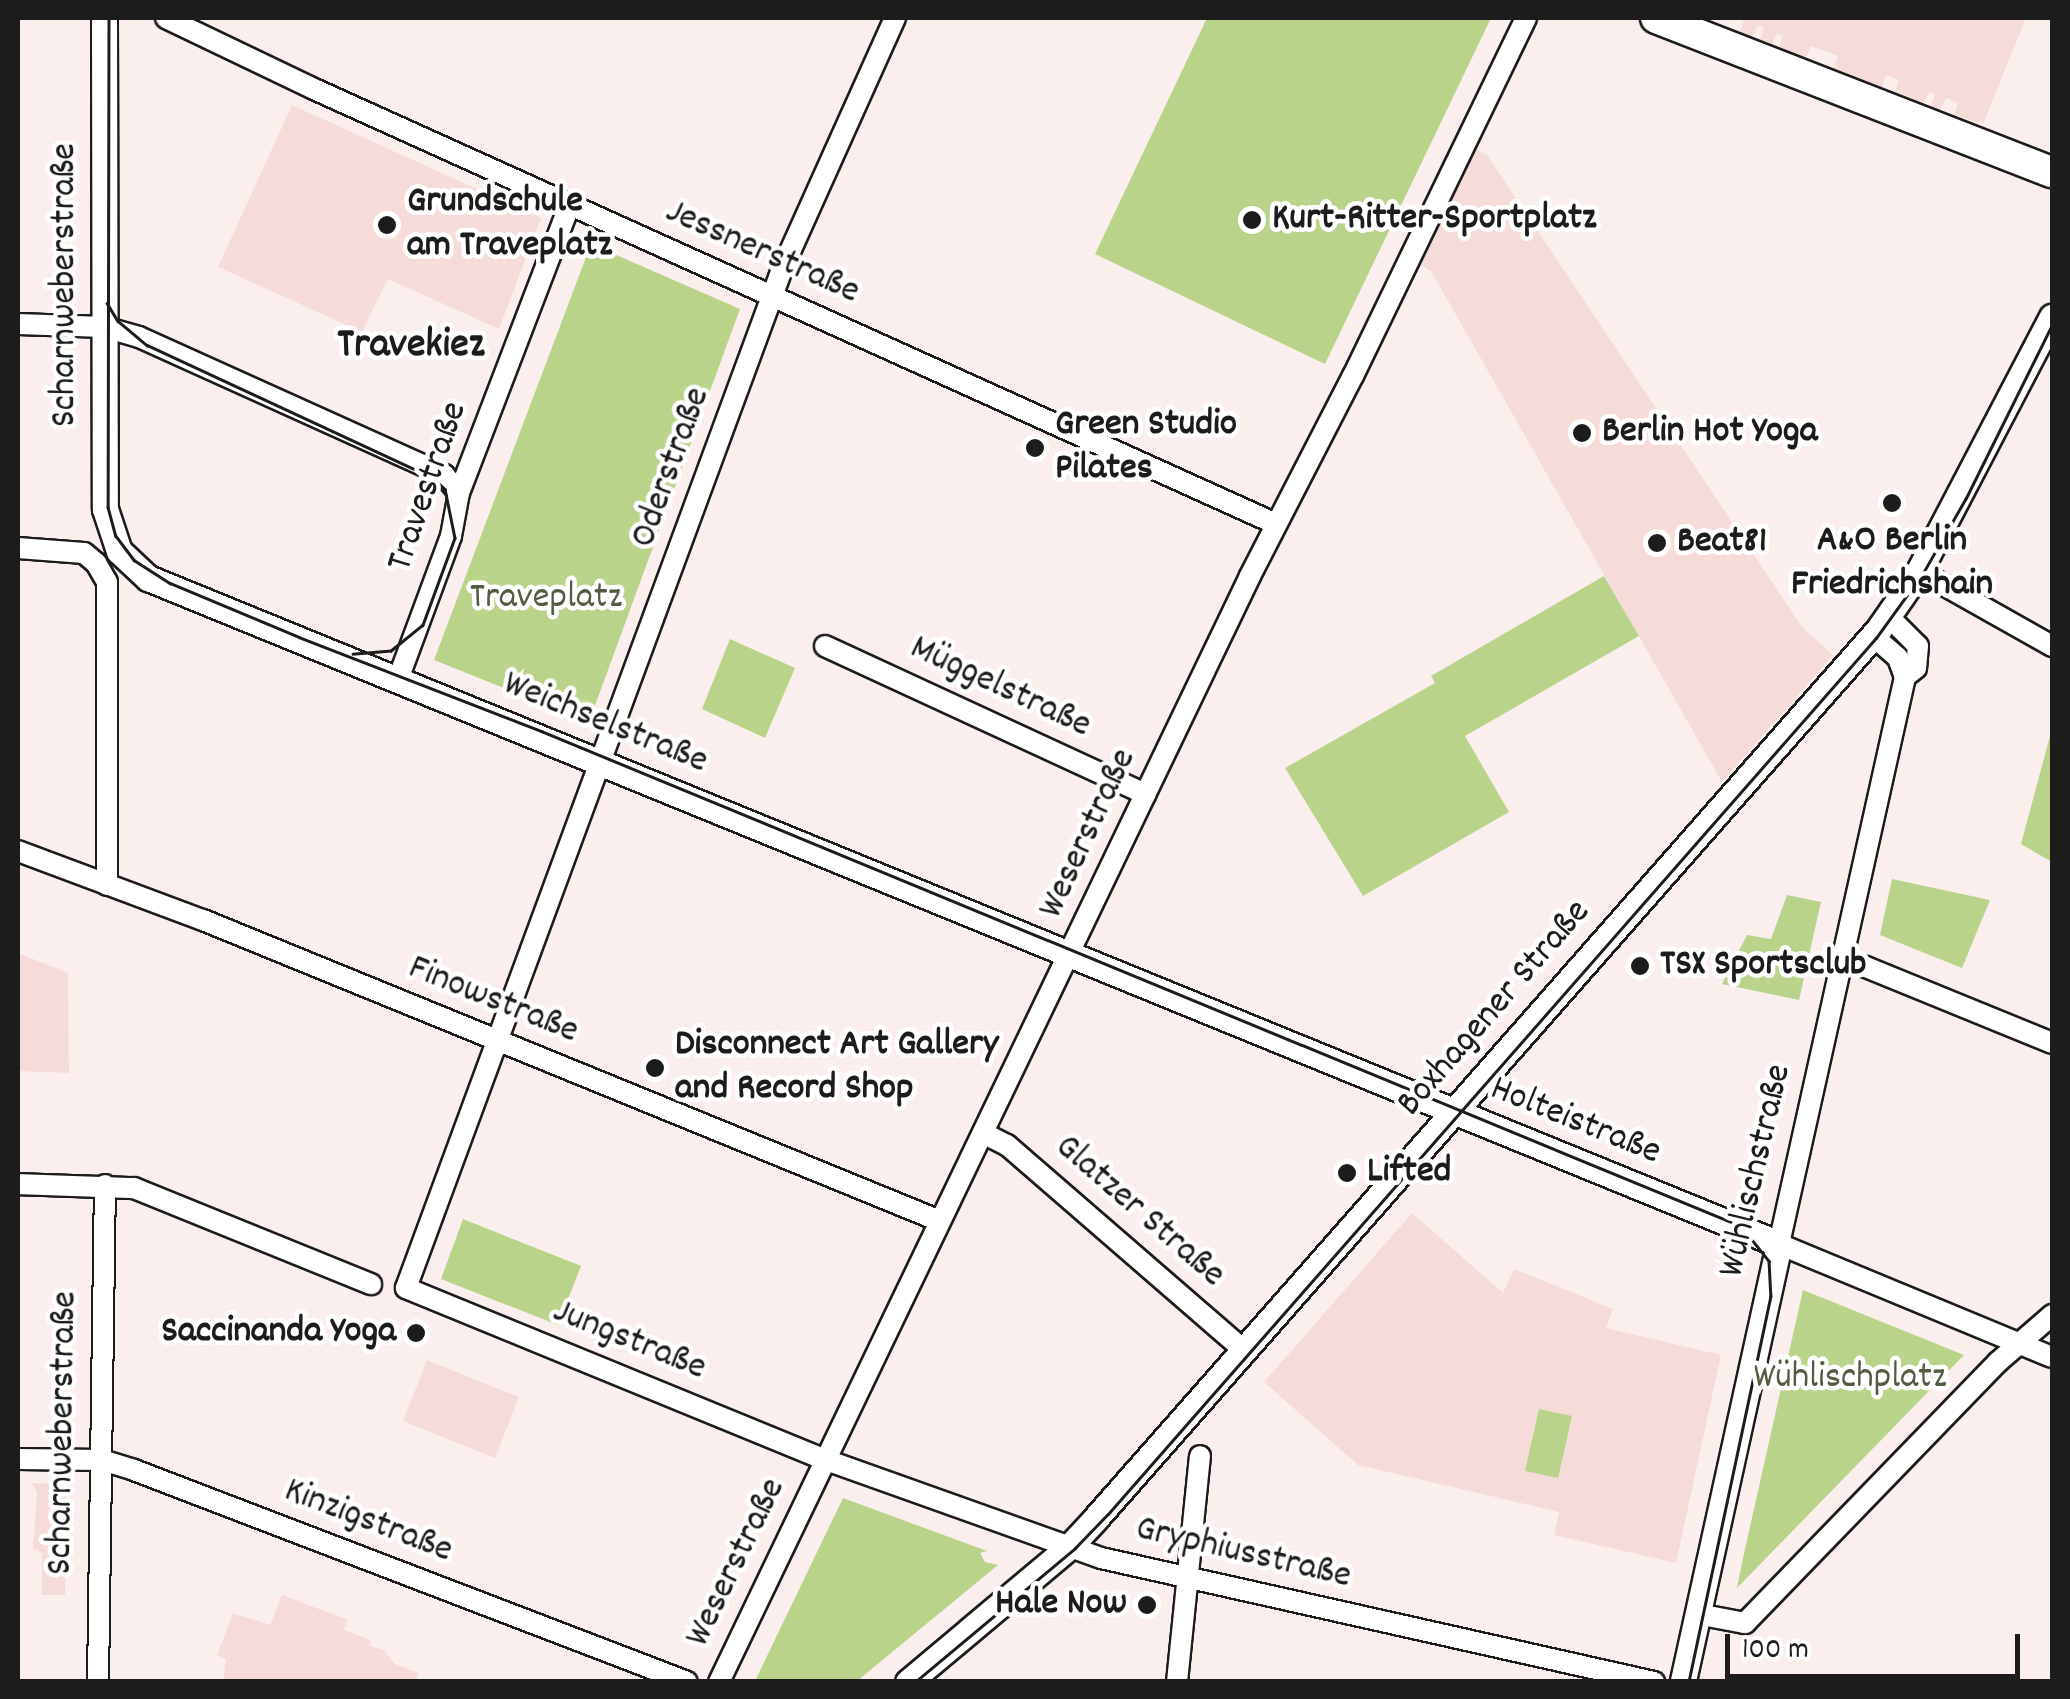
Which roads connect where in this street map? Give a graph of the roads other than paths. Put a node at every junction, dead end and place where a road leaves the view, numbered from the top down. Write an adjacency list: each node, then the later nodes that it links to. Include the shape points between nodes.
1 (104, 18): 11 (street, Scharnweberstraße)
2 (166, 18): 7 (street, Jessnerstraße)
3 (895, 18): 8 (street, Oderstraße)
4 (1526, 18): 13 (street, Weserstraße)
5 (1656, 18): 6 (main road)
6 (2052, 172)
7 (570, 204): 8 (street, Jessnerstraße); 12 (street, Travestraße)
8 (773, 296): 13 (street, Jessnerstraße); 21 (street, Oderstraße)
9 (2052, 317): 16 (street, Boxhagener Straße)
10 (18, 324): 11 (street)
11 (104, 327): 12 (street, via 444,475); 15 (street, Scharnweberstraße)
12 (459, 492): 20 (street, Travestraße, via 451,536)
13 (1276, 524): 22 (street, Weserstraße)
14 (18, 548): 15 (street, Weichselstraße)
15 (108, 557): 20 (street, Weichselstraße); 24 (street, Scharnweberstraße)
16 (1919, 571): 17 (street, Boxhagener Straße); 19 (street)
17 (1881, 626): 26 (street, Wühlischstraße, via 1918,646 1916,668 1904,676); 29 (street, Boxhagener Straße)
18 (825, 646): 22 (street, Müggelstraße)
19 (2052, 646)
20 (397, 682): 21 (street, Weichselstraße)
21 (600, 762): 25 (street, Weichselstraße); 27 (street, Oderstraße)
22 (1146, 794): 25 (street, Weserstraße)
23 (18, 852): 24 (street, Finowstraße)
24 (108, 885): 27 (street, Finowstraße)
25 (1071, 954): 29 (street, Holteistraße); 30 (street, Weserstraße)
26 (1842, 962): 28 (street); 34 (street, Wühlischstraße)
27 (498, 1041): 33 (street, Finowstraße); 36 (street, Oderstraße)
28 (2052, 1044)
29 (1454, 1114): 34 (street, Holteistraße); 39 (street, Boxhagener Straße)
30 (983, 1133): 33 (street, Weserstraße); 39 (street, Glatzer Straße, via 1008,1145)
31 (18, 1184): 32 (street)
32 (105, 1185): 35 (street, via 134,1188); 43 (street, Scharnweberstraße)
33 (940, 1221): 44 (street, Weserstraße)
34 (1778, 1244): 38 (street, Holteistraße); 47 (street, Wühlischstraße)
35 (371, 1284)
36 (406, 1288): 44 (street, Jungstraße)
37 (2052, 1315): 38 (street)
38 (2022, 1344): 40 (street, Holteistraße); 47 (street, via 1745,1623)
39 (1245, 1351): 45 (street, Boxhagener Straße)
40 (2052, 1356)
41 (1200, 1456): 46 (street)
42 (18, 1459): 43 (street, Kinzigstraße)
43 (102, 1460): 48 (street, Scharnweberstraße); 49 (street, Kinzigstraße)
44 (826, 1460): 45 (street, Gryphiusstraße); 50 (street, Weserstraße)
45 (1070, 1546): 46 (street, Gryphiusstraße); 51 (street, Boxhagener Straße)
46 (1188, 1578): 52 (street); 53 (street, Gryphiusstraße)
47 (1697, 1614): 54 (street, Wühlischstraße)
48 (98, 1682)
49 (688, 1682)
50 (719, 1682)
51 (908, 1682)
52 (1177, 1682)
53 (1654, 1682)
54 (1683, 1682)

